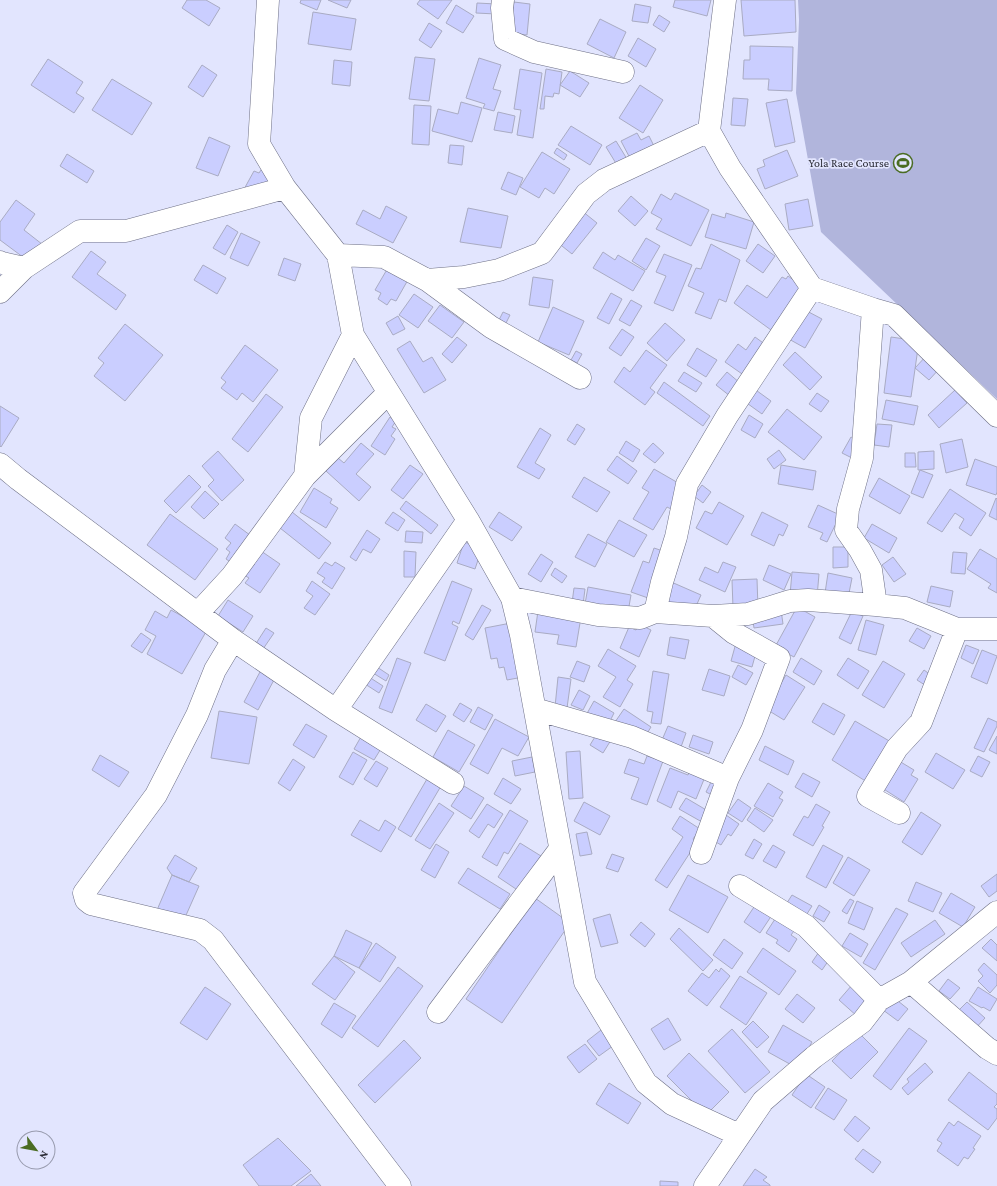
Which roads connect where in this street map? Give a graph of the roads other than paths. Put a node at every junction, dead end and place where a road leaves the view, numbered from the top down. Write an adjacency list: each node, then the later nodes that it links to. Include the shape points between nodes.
1 (268, 0): 6 (street, via 259,144)
2 (503, 0): 4 (street, via 505,39 534,52)
3 (725, 0): 5 (street)
4 (623, 72)
5 (709, 131): 10 (street, via 604,180 586,194 542,253 499,270 464,277); 11 (street, via 730,168)
6 (285, 188): 7 (street); 9 (street, via 126,231 80,231)
7 (338, 254): 10 (street, via 384,257); 14 (street)
8 (0, 262): 9 (street)
9 (24, 268): 12 (street)
10 (427, 280): 15 (street, via 490,327)
11 (812, 288): 13 (street); 23 (street, via 727,416 687,484 676,537)
12 (0, 292)
13 (873, 309): 17 (street, via 894,314); 22 (street, via 862,458 848,509 846,530 871,570)
14 (353, 336): 16 (street); 19 (street, via 311,418)
15 (580, 378)
16 (388, 393): 19 (street); 20 (street)
17 (997, 416)
18 (0, 464): 24 (street)
19 (305, 476): 24 (street, via 232,576)
20 (468, 520): 21 (street); 30 (street)
21 (512, 598): 23 (street, via 598,615 640,618); 29 (street)
22 (876, 605): 25 (street, via 790,601 748,614); 26 (street, via 905,608)
23 (655, 612): 25 (street)
24 (198, 613): 28 (street)
25 (713, 616): 31 (street, via 734,634 779,658 752,730)
26 (957, 629): 27 (street); 33 (street, via 921,722 898,748 868,796)
27 (997, 629)
28 (233, 640): 30 (street); 43 (street, via 215,670 197,715 156,795 84,893 86,900 91,904 200,930 213,940)
29 (535, 709): 31 (street, via 632,737); 34 (street)
30 (336, 710): 32 (street)
31 (728, 778): 35 (street)
32 (452, 783)
33 (899, 813)
34 (560, 849): 40 (street); 42 (street, via 585,982 646,1083 672,1104)
35 (700, 853)
36 (740, 886): 39 (street, via 806,926)
37 (997, 912): 38 (street)
38 (911, 982): 39 (street); 41 (street)
39 (880, 1000): 42 (street, via 862,1022 763,1101)
40 (438, 1012)
41 (997, 1054)
42 (739, 1135): 44 (street)
43 (400, 1186)
44 (705, 1186)

